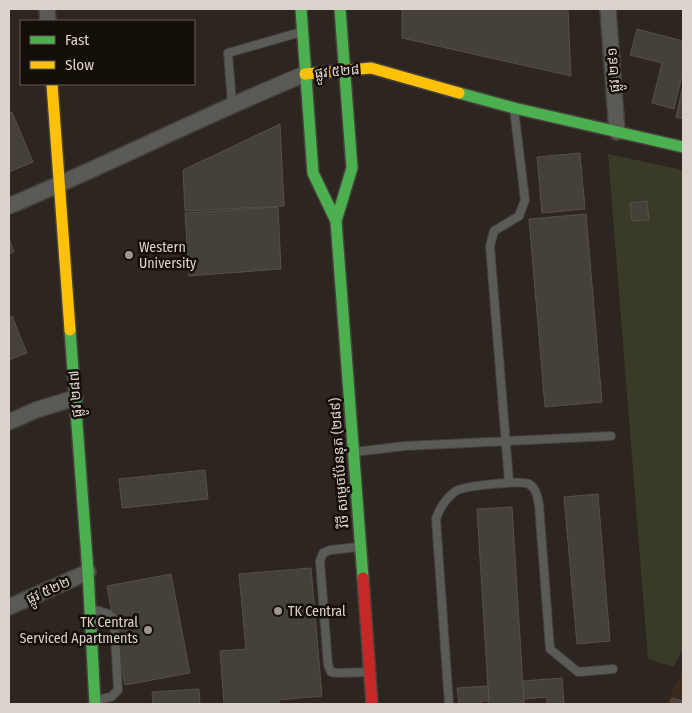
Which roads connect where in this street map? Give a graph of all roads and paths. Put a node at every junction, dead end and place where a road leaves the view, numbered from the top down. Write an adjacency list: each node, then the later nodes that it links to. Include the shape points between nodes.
1 (301, 9): 4 (street, វិថី សម្តេចប៉ែននុត (២៨៩))
2 (340, 9): 5 (street, វិថី សម្តេចប៉ែននុត (២៨៩))
3 (608, 9): 10 (street, ផ្លូវ ២៩១)
4 (303, 32): 6 (street, វិថី សម្តេចប៉ែននុត (២៨៩)); 8 (lane, via 228,52)
5 (344, 70): 6 (street, ផ្លូវ ៥២៨); 9 (street, ផ្លូវ ៥២៨, via 370,68); 14 (street, វិថី សម្តេចប៉ែននុត (២៨៩), via 352,168)
6 (305, 74): 8 (street, ផ្លូវ ៥២៨); 14 (street, វិថី សម្តេចប៉ែននុត (២៨៩), via 313,174)
7 (52, 85): 12 (street, ផ្លូវ ២៨៧)
8 (232, 104): 12 (street, ផ្លូវ ៥២៨)
9 (514, 108): 10 (street, ផ្លូវ ៥២៨); 18 (lane, via 525,200 519,216 494,231 490,246)
10 (617, 132): 11 (street, ផ្លូវ ៥២៨)
11 (683, 147)
12 (60, 185): 13 (street, ផ្លូវ ៥២៨); 15 (street, ផ្លូវ ២៨៧)
13 (9, 206)
14 (336, 220): 19 (street, វិថី សម្តេចប៉ែននុត (២៨៩))
15 (75, 398): 16 (street); 22 (street, ផ្លូវ ២៨៧)
16 (9, 422)
17 (611, 436): 18 (lane)
18 (505, 440): 19 (lane); 20 (lane)
19 (353, 452): 21 (street, វិថី សម្តេចប៉ែននុត (២៨៩))
20 (510, 482): 25 (lane, via 528,484 536,490 550,649 578,672); 29 (lane, via 458,489 440,507 436,519)
21 (360, 546): 26 (street, វិថី សម្តេចប៉ែននុត (២៨៩)); 26 (lane, via 330,550 323,553 320,561 331,672)
22 (88, 572): 23 (street, ផ្លូវ ៥២២); 24 (street, ផ្លូវ ២៨៧)
23 (9, 607)
24 (90, 609): 27 (street, ផ្លូវ ២៨៧); 27 (lane, via 109,614 114,619 118,690 111,698)
25 (613, 669)
26 (369, 672): 28 (street, វិថី សម្តេចប៉ែននុត (២៨៩))
27 (95, 702)
28 (372, 704)
29 (449, 704)

